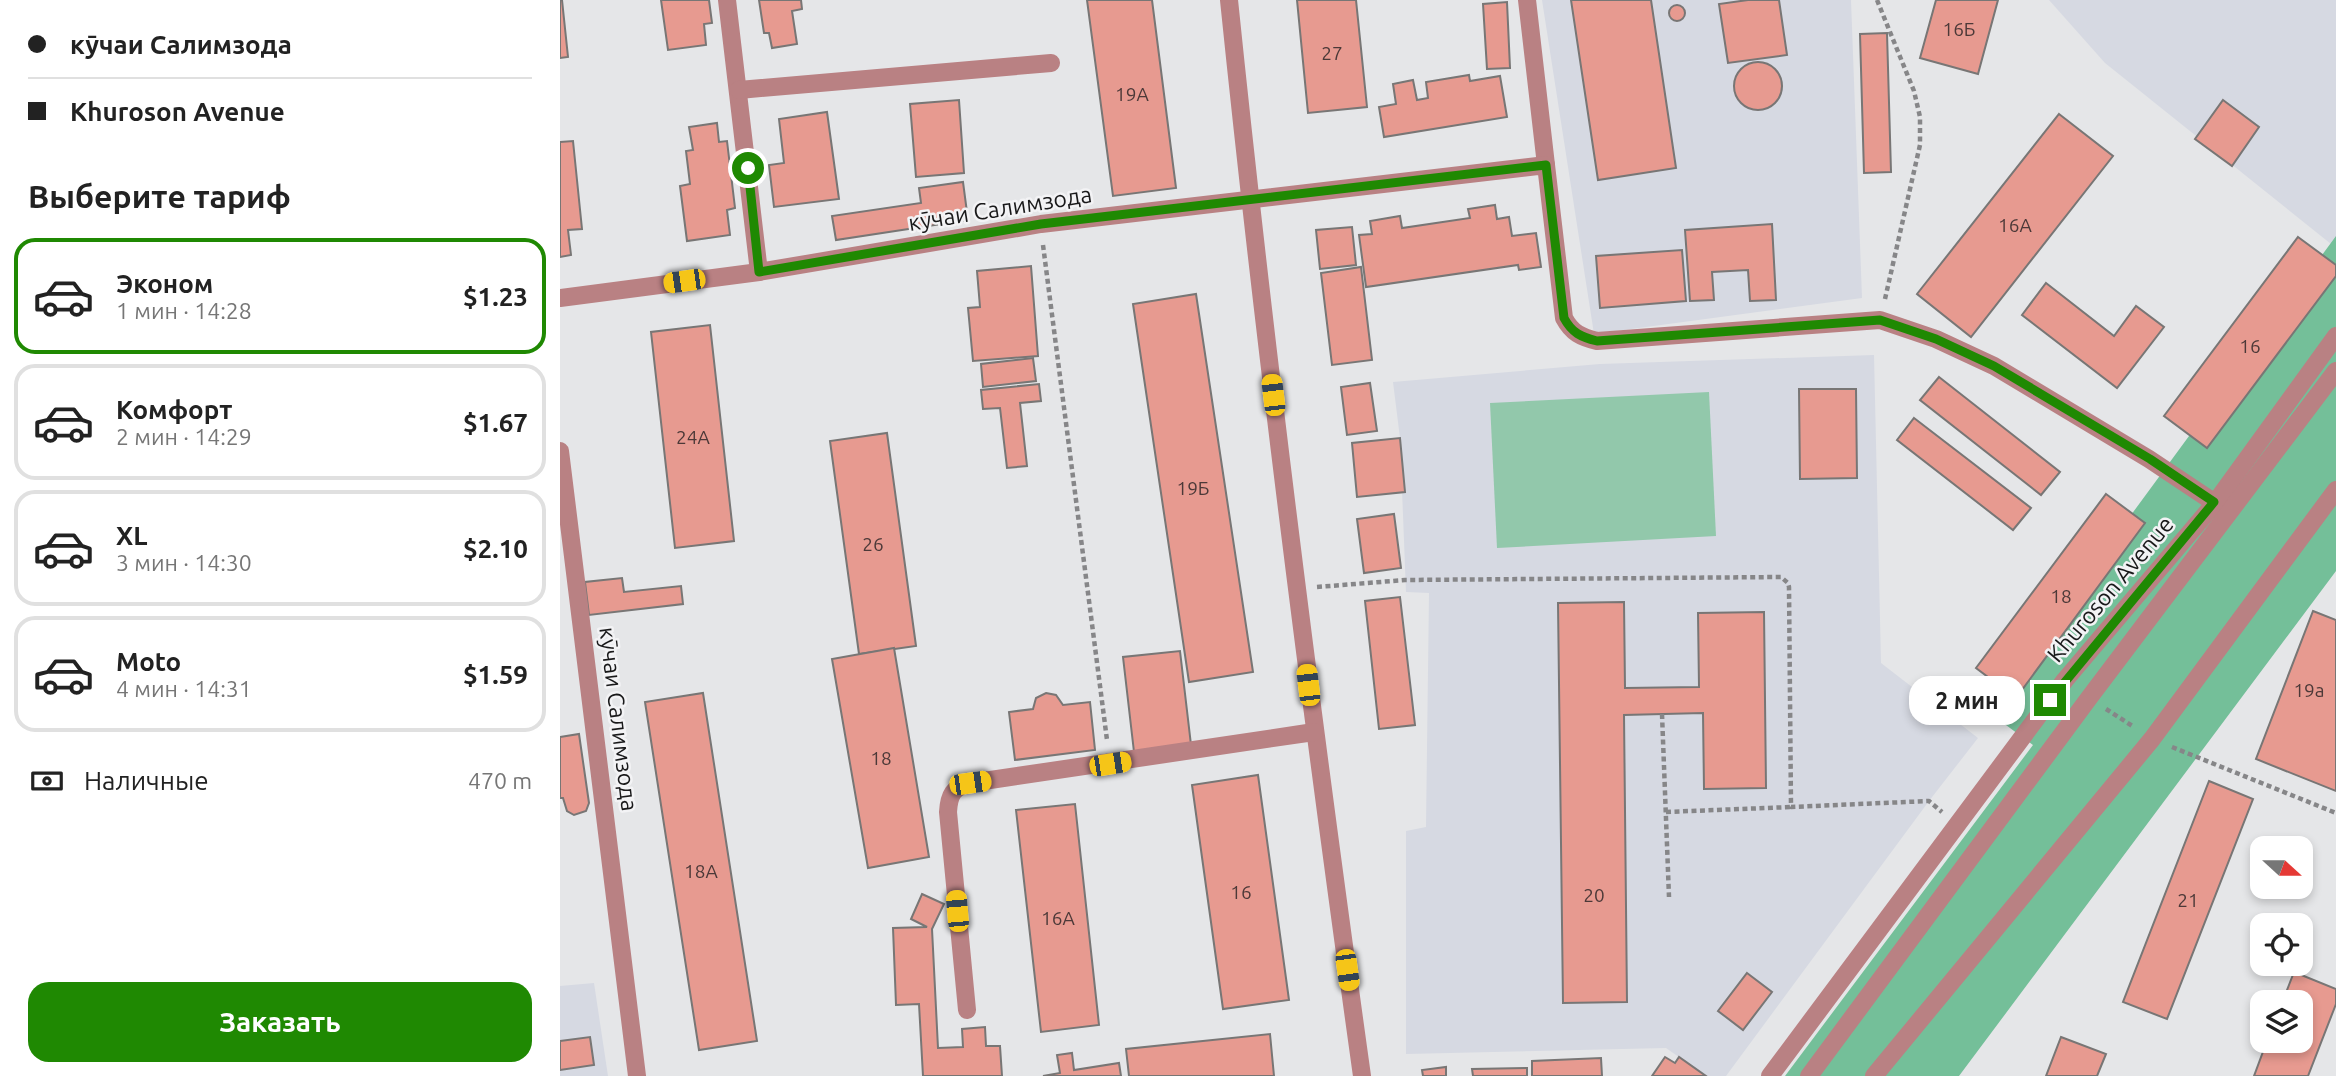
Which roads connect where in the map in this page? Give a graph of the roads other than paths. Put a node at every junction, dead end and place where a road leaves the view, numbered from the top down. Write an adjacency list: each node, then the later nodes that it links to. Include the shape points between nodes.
1 (727, 0): 5 (street)
2 (1229, 0): 7 (street)
3 (1527, 0): 6 (street)
4 (1051, 63): 5 (street)
5 (739, 90): 8 (street)
6 (1546, 165): 7 (street, кӯчаи Салимзода); 14 (street, via 1564,318 1579,336 1597,341 1880,320 1994,366)
7 (1250, 201): 8 (street, кӯчаи Салимзода, via 1041,224); 15 (street)
8 (759, 272): 9 (street, кӯчаи Салимзода)
9 (560, 298)
10 (2336, 336): 14 (street, Khuroson Avenue)
11 (2336, 371): 20 (street)
12 (560, 451): 17 (street, кӯчаи Салимзода)
13 (2336, 490): 21 (street, via 2152,739)
14 (2214, 502): 19 (street, Khuroson Avenue, via 2065,680)
15 (1314, 732): 16 (street, via 957,787 950,796 948,812); 18 (street)
16 (967, 1010)
17 (637, 1076)
18 (1362, 1076)
19 (1770, 1076)
20 (1809, 1076)
21 (1874, 1076)

